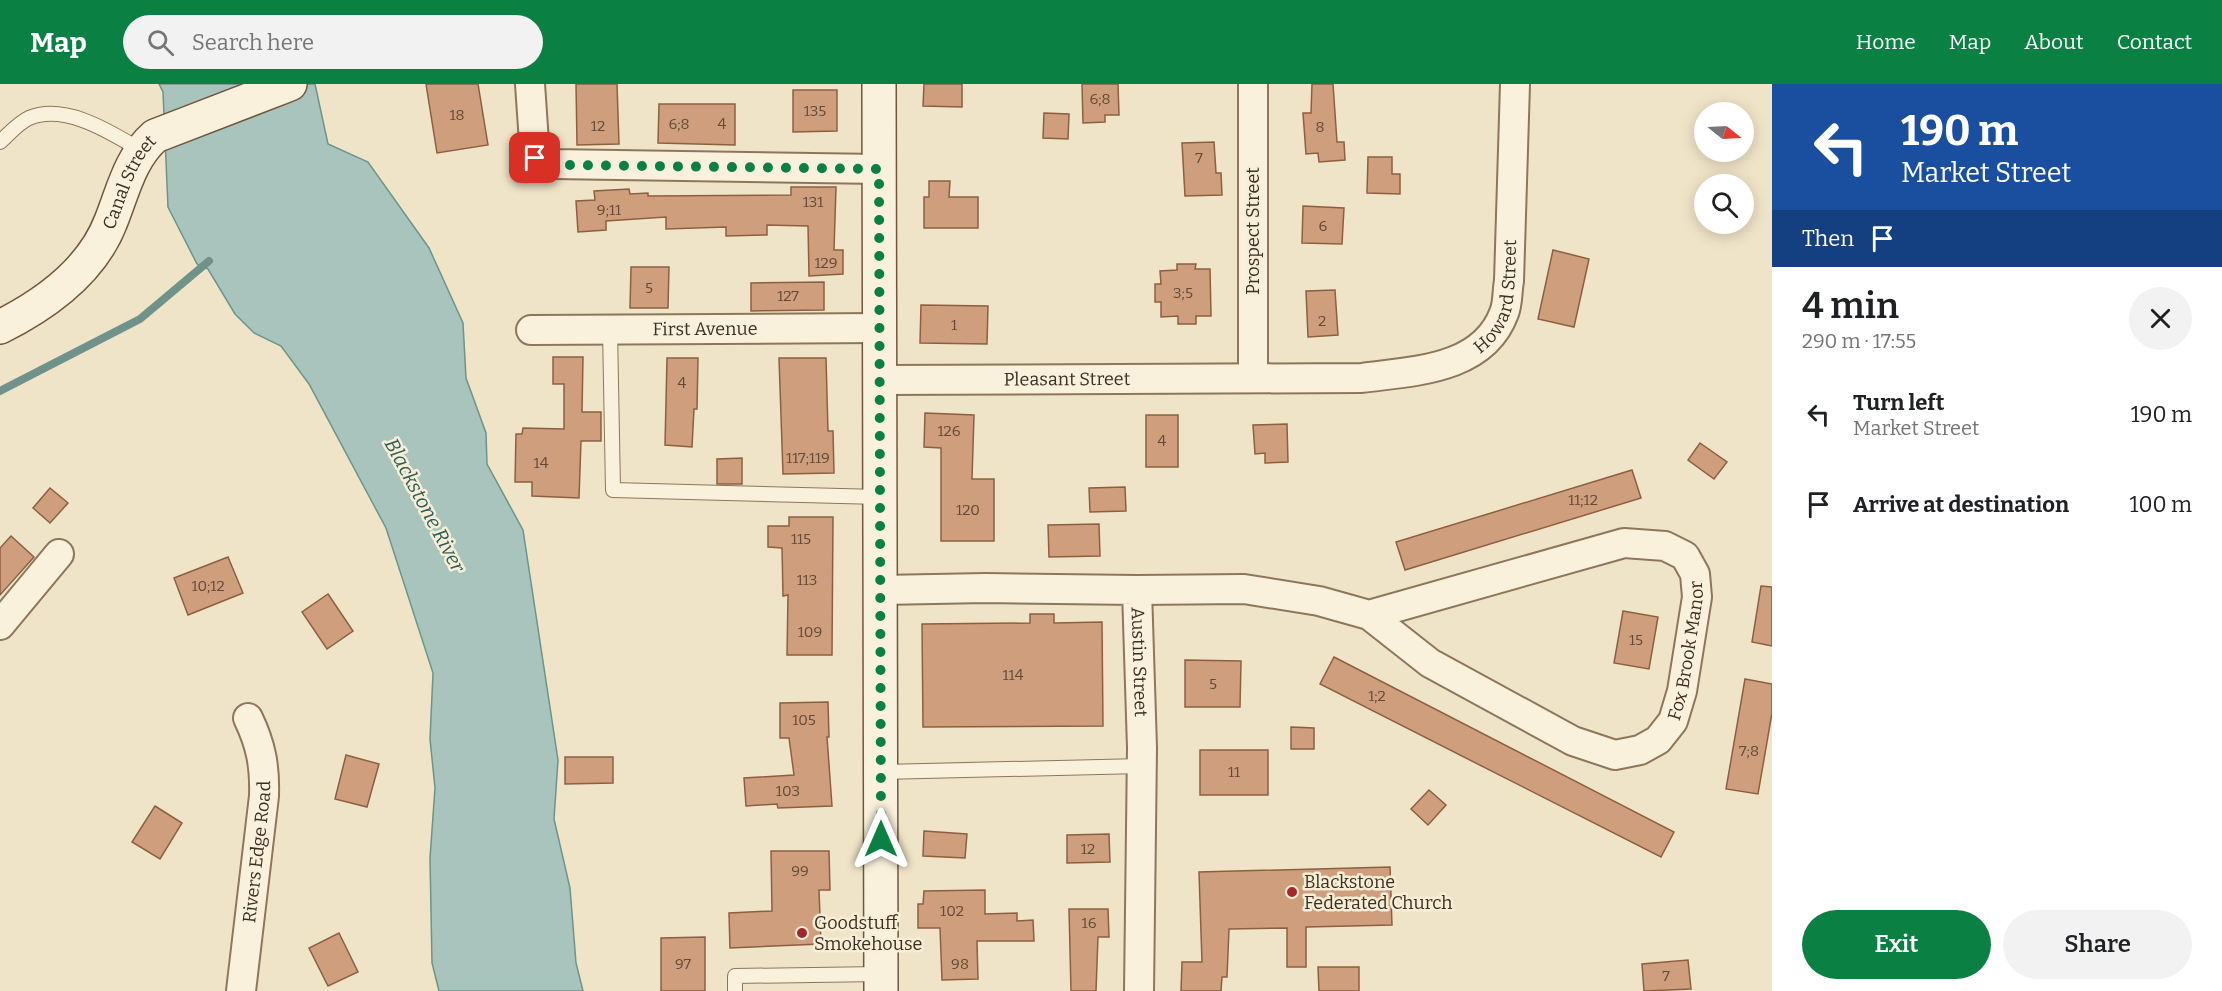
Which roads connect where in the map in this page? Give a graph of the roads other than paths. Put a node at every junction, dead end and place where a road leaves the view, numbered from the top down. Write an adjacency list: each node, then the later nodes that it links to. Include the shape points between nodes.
1 (290, 84): 7 (main road, Canal Street)
2 (530, 84): 8 (street, via 535,158 552,164)
3 (879, 84): 8 (main road)
4 (1253, 84): 13 (street, Prospect Street)
5 (1515, 84): 13 (street, Howard Street, via 1509,281 1505,312 1490,339 1469,356 1405,372 1362,378)
6 (0, 142): 7 (lane, via 30,118 46,115 67,116)
7 (147, 143): 9 (main road, Canal Street, via 111,224 87,262 54,295)
8 (879, 169): 10 (main road)
9 (0, 327)
10 (878, 328): 11 (street, First Avenue); 14 (main road)
11 (610, 329): 12 (street, First Avenue); 15 (lane, via 613,490)
12 (531, 330)
13 (1253, 377): 14 (street, Pleasant Street)
14 (879, 380): 15 (main road)
15 (880, 497): 17 (main road)
16 (59, 554): 20 (street)
17 (881, 590): 18 (street, Austin Street); 23 (main road)
18 (1137, 590): 19 (street, Fox Brook Manor, via 1253,590 1320,601); 22 (street, Austin Street)
19 (1369, 615): 19 (street, Fox Brook Manor, via 1430,663 1573,741 1615,755 1640,750 1658,740 1673,721 1682,691 1697,597 1695,574 1685,556 1665,546 1624,543)
20 (0, 625)
21 (248, 717): 25 (street, Rivers Edge Road, via 261,743 265,767)
22 (1142, 766): 23 (lane); 27 (street, Austin Street)
23 (881, 772): 24 (main road)
24 (881, 983): 26 (lane, via 735,976)
25 (241, 991)
26 (735, 991)
27 (1139, 991)

